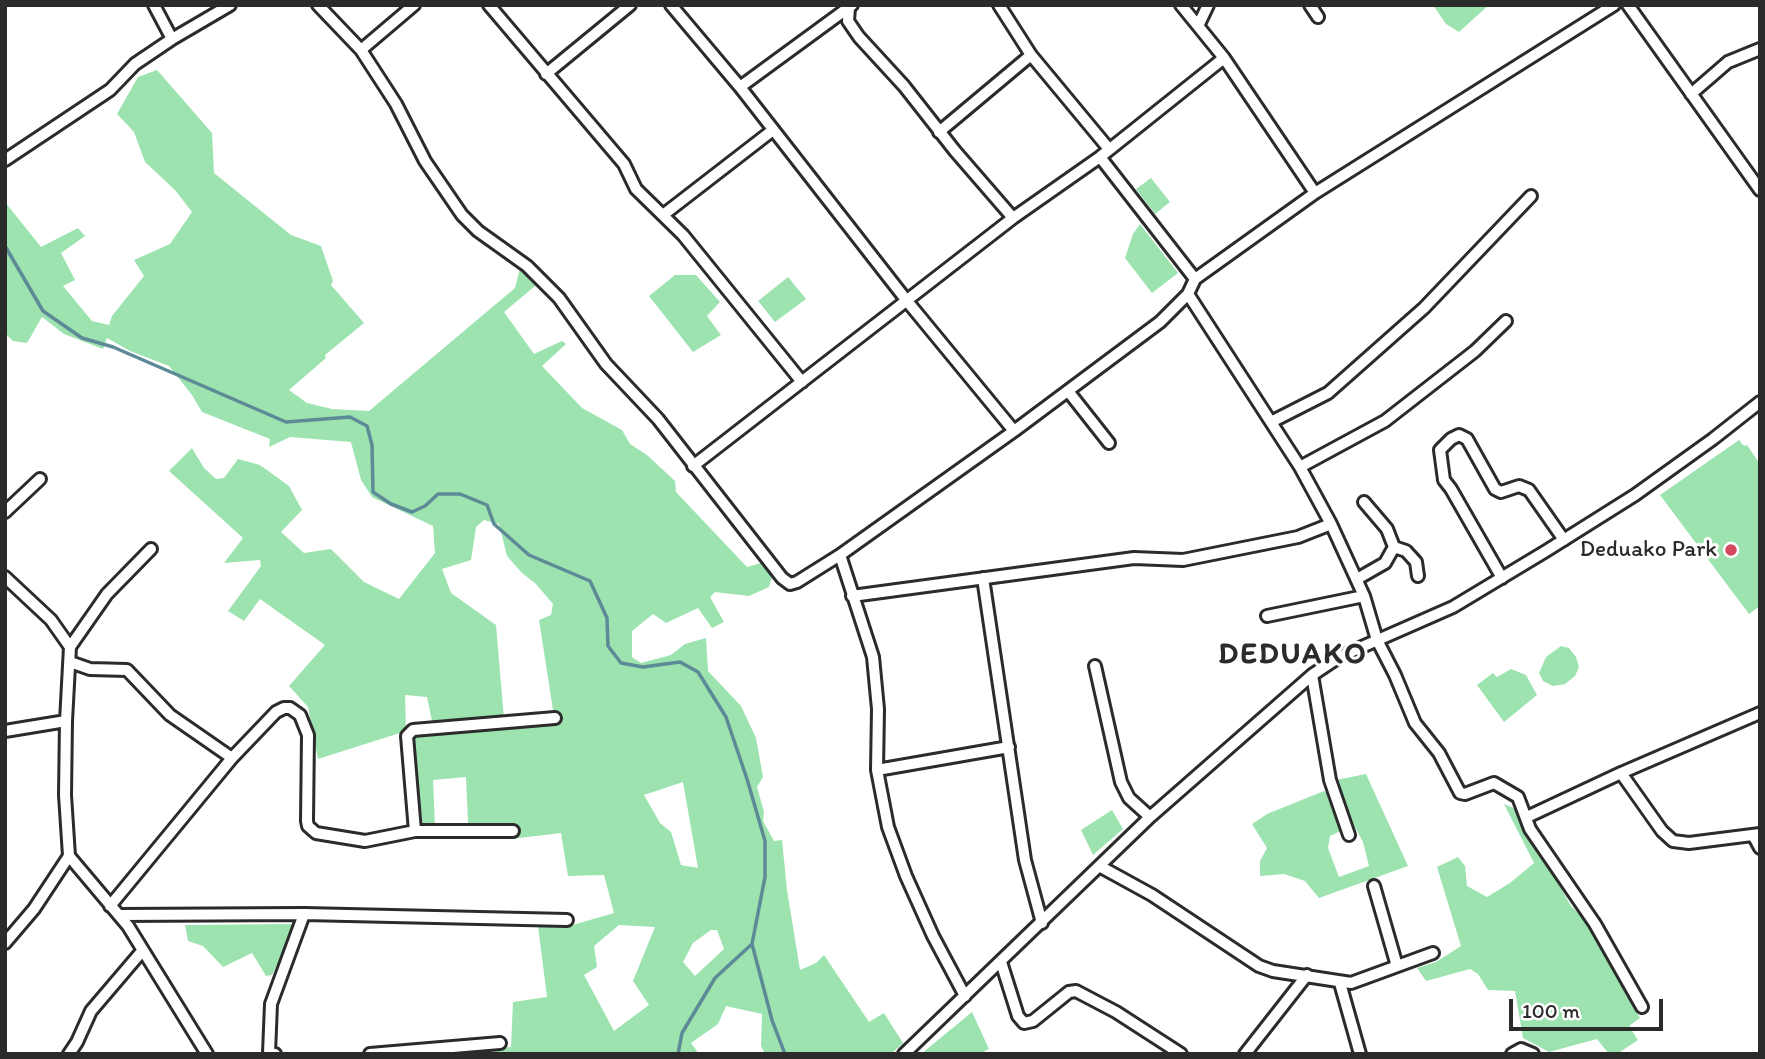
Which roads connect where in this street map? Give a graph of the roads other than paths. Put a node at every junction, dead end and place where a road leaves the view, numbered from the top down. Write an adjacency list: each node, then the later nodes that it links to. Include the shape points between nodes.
1 (154, 5): 17 (street)
2 (229, 5): 17 (street)
3 (318, 5): 19 (street)
4 (414, 5): 19 (street)
5 (489, 5): 22 (street)
6 (630, 5): 22 (street)
7 (999, 5): 20 (street)
8 (1181, 5): 16 (street)
9 (1208, 5): 16 (street)
10 (1310, 5): 15 (street)
11 (1614, 5): 30 (street)
12 (1628, 5): 24 (street)
13 (679, 7): 23 (street)
14 (850, 7): 23 (street); 26 (street, via 848,21 859,37)
15 (1318, 17)
16 (1198, 26): 21 (street)
17 (172, 39): 28 (street, via 135,64 110,90)
18 (1760, 49): 24 (street, via 1728,62)
19 (361, 50): 44 (street, via 462,215 545,282 606,364)
20 (1031, 55): 26 (street); 27 (street)
21 (1224, 58): 27 (street); 30 (street)
22 (546, 75): 32 (street)
23 (740, 87): 25 (street)
24 (1691, 94): 29 (street)
25 (773, 130): 32 (street); 36 (street)
26 (939, 132): 33 (street)
27 (1104, 153): 33 (street); 34 (street)
28 (5, 160)
29 (1760, 190)
30 (1315, 193): 34 (street)
31 (1531, 196): 41 (street, via 1410,322 1328,393)
32 (663, 215): 38 (street)
33 (1013, 218): 36 (street)
34 (1195, 279): 35 (street)
35 (1188, 294): 39 (street, via 1160,322); 41 (street)
36 (906, 301): 38 (street); 42 (street)
37 (1506, 321): 45 (street, via 1385,421)
38 (802, 382): 44 (street)
39 (1068, 391): 42 (street); 43 (street)
40 (1760, 402): 50 (street, via 1662,476)
41 (1270, 422): 45 (street)
42 (1014, 431): 53 (street)
43 (1109, 443)
44 (693, 466): 53 (street, via 787,583 797,582)
45 (1300, 467): 49 (street)
46 (40, 479): 48 (street)
47 (1364, 502): 51 (street, via 1387,530)
48 (5, 512)
49 (1331, 524): 56 (street, via 1298,537 1183,560 1134,558); 58 (street)
50 (1564, 540): 57 (street); 57 (street, via 1529,490 1519,486 1501,492 1495,489 1467,439 1458,435 1451,439 1440,450 1444,480)
51 (1394, 547): 54 (street, via 1416,562); 58 (street, via 1385,563)
52 (151, 550): 63 (street, via 113,587)
53 (840, 555): 59 (street)
54 (1418, 576)
55 (5, 577): 63 (street, via 51,620)
56 (983, 578): 59 (street); 71 (street)
57 (1502, 578): 62 (street, via 1426,620)
58 (1357, 579): 60 (street)
59 (852, 596): 73 (street, via 873,657)
60 (1364, 596): 61 (street); 62 (street)
61 (1267, 616)
62 (1377, 640): 66 (street); 76 (street, via 1415,723 1439,753 1458,791 1465,794 1490,783 1499,785 1518,797)
63 (70, 648): 64 (street)
64 (70, 662): 69 (street); 72 (street, via 90,669 127,670 170,715)
65 (1095, 666): 75 (street, via 1121,782 1129,798)
66 (1312, 675): 75 (street); 80 (street, via 1330,780)
67 (1760, 713): 74 (street)
68 (555, 718): 77 (street, via 413,730 407,736)
69 (66, 721): 70 (street); 82 (street)
70 (5, 731)
71 (1009, 747): 73 (street); 89 (street, via 1028,875)
72 (232, 758): 77 (street, via 276,712 290,708 300,715 308,735 307,821 312,831 365,841); 85 (street)
73 (877, 770): 97 (street, via 888,827 906,876)
74 (1621, 773): 76 (street); 79 (street, via 1673,841)
75 (1150, 817): 83 (street)
76 (1527, 817): 98 (street, via 1530,829 1595,924)
77 (415, 831): 78 (street)
78 (513, 831)
79 (1756, 834): 81 (street)
80 (1349, 835)
81 (1760, 848)
82 (69, 856): 85 (street); 90 (street)
83 (1101, 867): 89 (street); 95 (street, via 1259,966)
84 (1374, 886): 94 (street)
85 (110, 906): 87 (street)
86 (304, 914): 87 (street); 88 (street); 100 (street, via 271,1004)
87 (119, 915): 91 (street)
88 (567, 920)
89 (1042, 923): 93 (street)
90 (5, 943)
91 (143, 950): 101 (street, via 90,1011); 102 (street)
92 (1433, 953): 94 (street)
93 (1001, 962): 97 (street); 105 (street, via 1024,1023 1076,991)
94 (1397, 966): 96 (street)
95 (1307, 975): 96 (street); 106 (street)
96 (1340, 983): 107 (street)
97 (965, 996): 104 (street)
98 (1642, 1007)
99 (500, 1044): 103 (street)
100 (271, 1053)
101 (69, 1054)
102 (207, 1054)
103 (370, 1054)
104 (904, 1054)
105 (1181, 1054)
106 (1245, 1054)
107 (1360, 1054)
108 (1512, 1054): 109 (street, via 1521,1049)
109 (1533, 1054)

